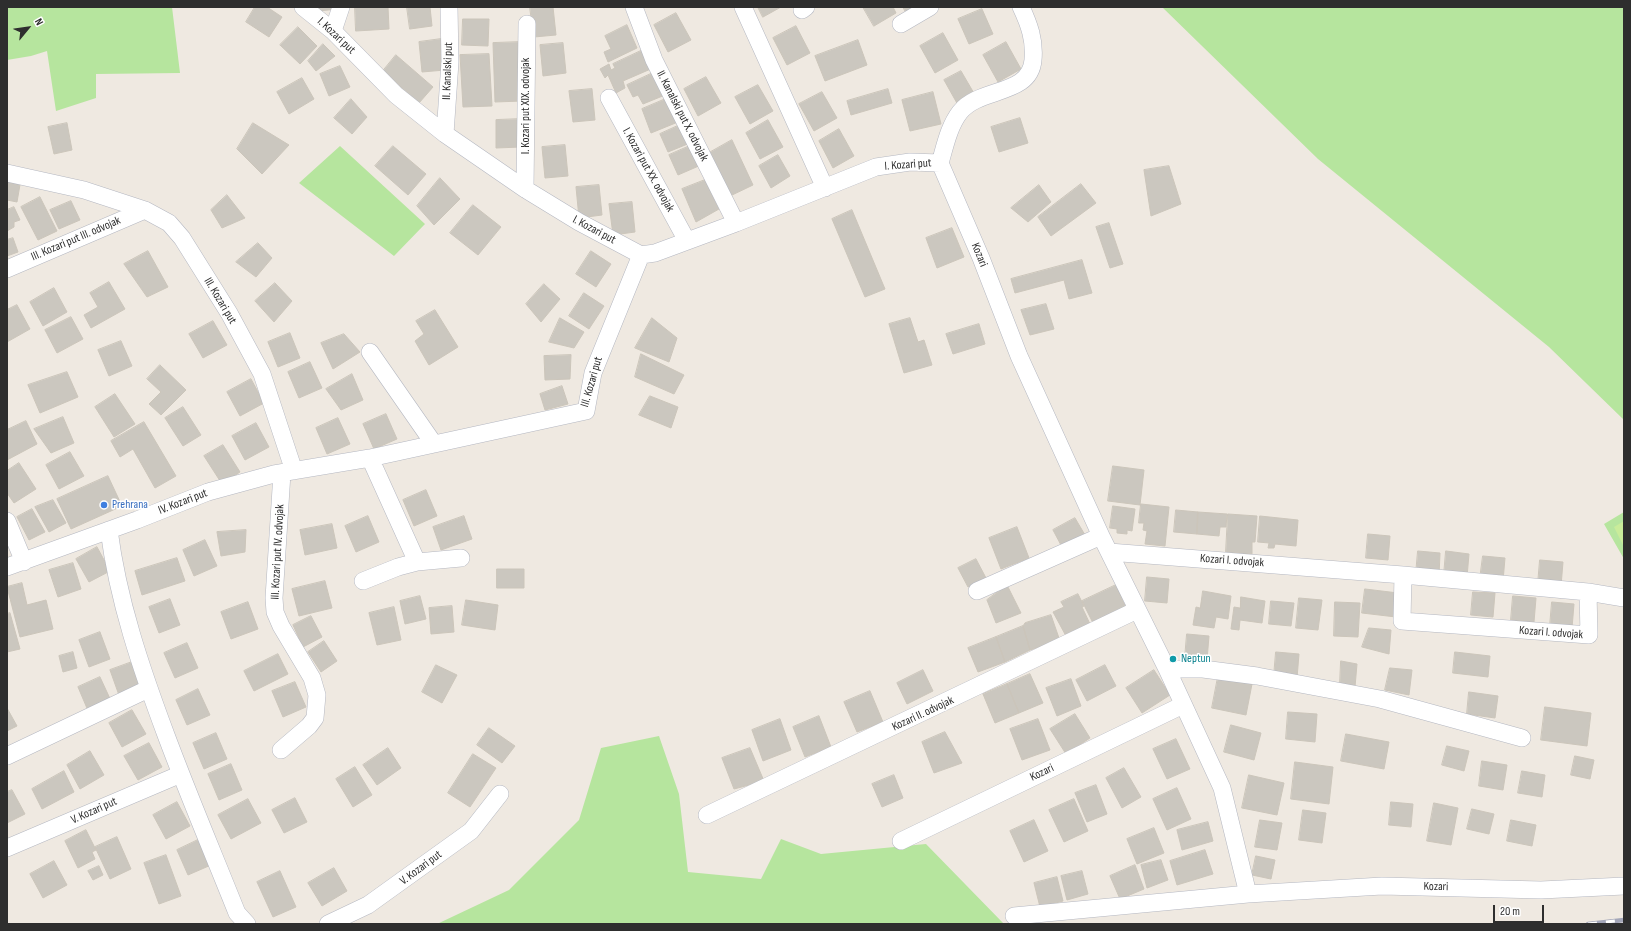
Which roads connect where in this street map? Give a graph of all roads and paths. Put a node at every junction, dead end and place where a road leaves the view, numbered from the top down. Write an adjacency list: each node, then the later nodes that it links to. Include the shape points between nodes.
1 (303, 7): 10 (street, I. Kozari put)
2 (341, 7): 10 (street)
3 (449, 7): 12 (street, II. Kanalski put, via 450,62)
4 (634, 7): 18 (street, II. Kanalski put X. odvojak, via 654,60)
5 (743, 7): 15 (street)
6 (930, 7): 9 (street)
7 (1021, 7): 13 (street, via 1029,23 1034,46 1033,66 1027,77 1017,85 976,98 960,112 949,134)
8 (527, 24): 16 (street, I. Kozari put XIX. odvojak)
9 (902, 24)
10 (333, 31): 12 (street, I. Kozari put, via 396,95)
11 (609, 98): 19 (street, I. Kozari put XX. odvojak)
12 (445, 134): 16 (street, I. Kozari put)
13 (940, 163): 15 (street, I. Kozari put, via 910,162 876,167); 28 (street, Kozari, via 1019,356)
14 (7, 173): 17 (street, III. Kozari put, via 84,190)
15 (825, 188): 18 (street, I. Kozari put)
16 (525, 189): 20 (street, I. Kozari put)
17 (145, 210): 21 (street, III. Kozari put III. odvojak); 25 (street, III. Kozari put, via 169,223 182,238 229,313 262,374)
18 (736, 223): 19 (street, I. Kozari put)
19 (688, 241): 20 (street, I. Kozari put, via 656,253)
20 (641, 255): 23 (street, III. Kozari put, via 593,373 586,411)
21 (7, 269)
22 (370, 352): 23 (street)
23 (434, 444): 24 (street, III. Kozari put)
24 (370, 458): 25 (street, III. Kozari put); 32 (street)
25 (288, 472): 27 (street, IV. Kozari put, via 208,492); 44 (street, III. Kozari put IV. odvojak, via 274,598 275,612 312,678 317,695 315,718)
26 (7, 521): 31 (street)
27 (109, 530): 31 (street, IV. Kozari put); 41 (street, via 123,608)
28 (1101, 536): 29 (street, Kozari); 36 (street)
29 (1109, 552): 34 (street, Kozari I. odvojak); 39 (street, Kozari)
30 (461, 558): 32 (street)
31 (24, 562): 33 (street, IV. Kozari put)
32 (417, 562): 35 (street)
33 (7, 568)
34 (1403, 575): 37 (street, Kozari I. odvojak); 37 (street, Kozari I. odvojak, via 1402,622 1589,635)
35 (363, 581)
36 (977, 590)
37 (1588, 592): 38 (street)
38 (1624, 598)
39 (1137, 610): 40 (street, Kozari); 48 (street, Kozari II. odvojak)
40 (1167, 669): 42 (street, Kozari); 43 (street, via 1203,669 1257,676 1380,699)
41 (148, 689): 45 (street); 46 (street)
42 (1183, 705): 49 (street, Kozari); 52 (street, Kozari, via 1222,788)
43 (1522, 738)
44 (281, 750)
45 (7, 756)
46 (180, 774): 50 (street, V. Kozari put); 54 (street, via 237,912)
47 (500, 794): 55 (street, V. Kozari put, via 471,831 368,905)
48 (707, 815)
49 (901, 841)
50 (7, 848)
51 (1624, 886): 52 (street, Kozari, via 1541,890 1382,886)
52 (1248, 894): 53 (street, Kozari)
53 (1014, 916)
54 (247, 924)
55 (328, 924)

